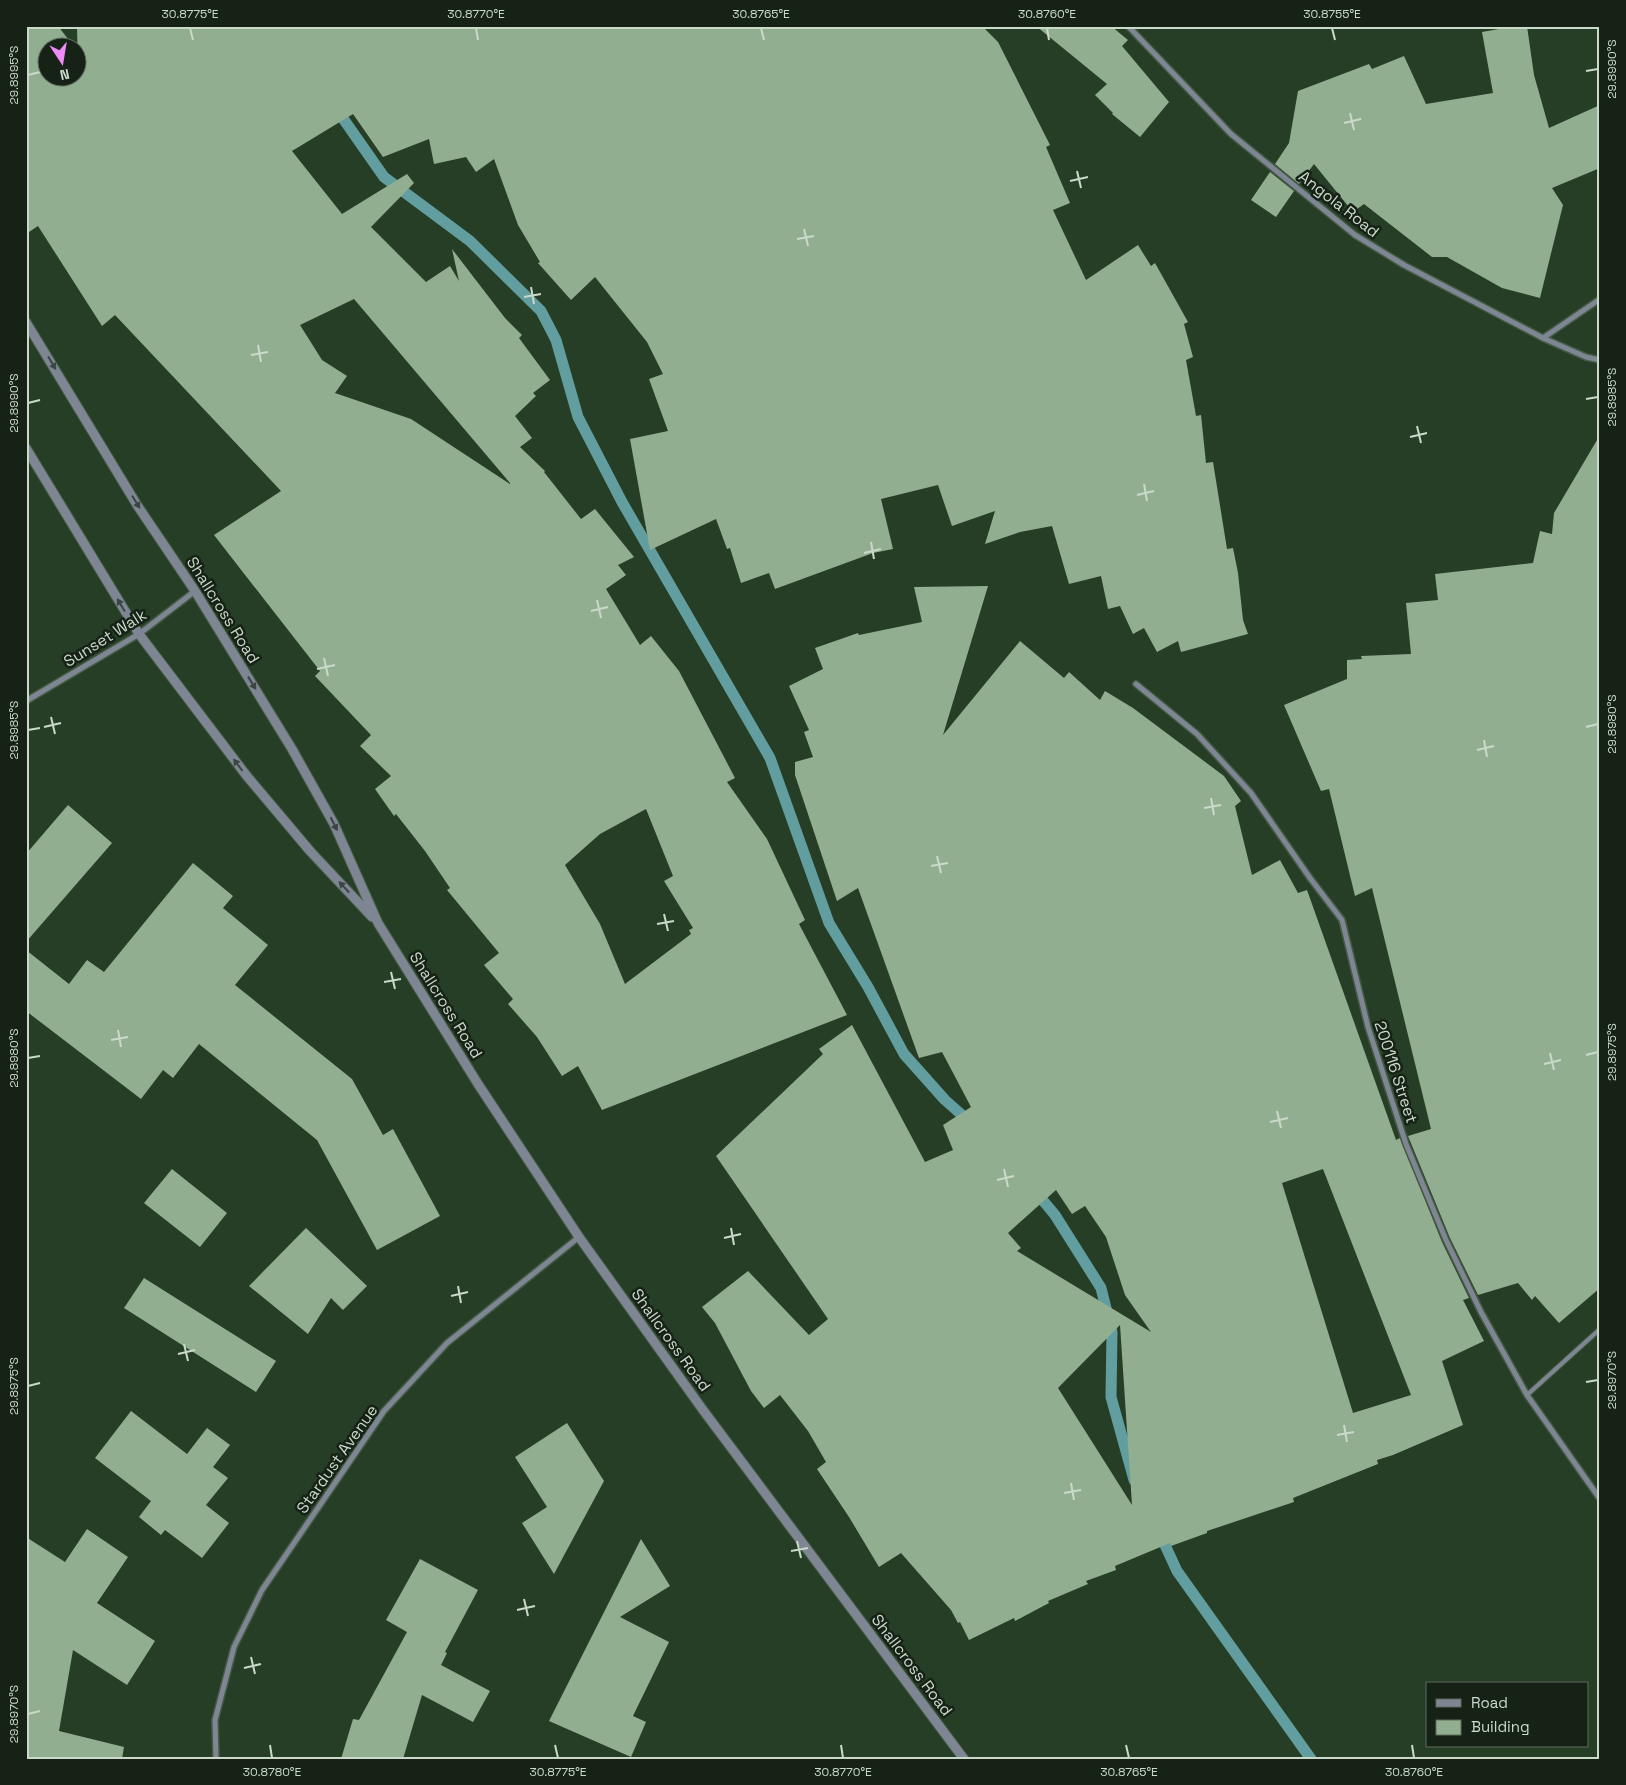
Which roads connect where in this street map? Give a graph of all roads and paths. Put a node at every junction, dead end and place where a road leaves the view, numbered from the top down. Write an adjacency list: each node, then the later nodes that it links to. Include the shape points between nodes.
1 (1128, 26): 4 (street, Angola Road, via 1231,134 1355,235 1404,265)
2 (1600, 299): 4 (street)
3 (26, 322): 7 (street, Shallcross Road, one-way to 7, via 138,505)
4 (1543, 338): 5 (street, Angola Road)
5 (1600, 360)
6 (26, 448): 8 (street, Shallcross Road, one-way to 6)
7 (195, 591): 8 (street, Sunset Walk); 11 (street, Shallcross Road, one-way to 11, via 334,824)
8 (139, 634): 10 (street, Sunset Walk); 11 (street, Shallcross Road, one-way to 8, via 310,851 246,775)
9 (1136, 684): 14 (street, 200116 Street, via 1197,734 1251,793 1342,920 1368,1027 1406,1144 1446,1240)
10 (26, 701)
11 (378, 923): 12 (street, Shallcross Road, via 478,1084)
12 (579, 1237): 16 (street, Stardust Avenue, via 447,1343 384,1411 262,1590 234,1647 215,1720); 17 (street, Shallcross Road, via 703,1410)
13 (1600, 1329): 14 (lane)
14 (1527, 1395): 15 (street, 200116 Street)
15 (1600, 1499)
16 (216, 1759)
17 (964, 1759)

